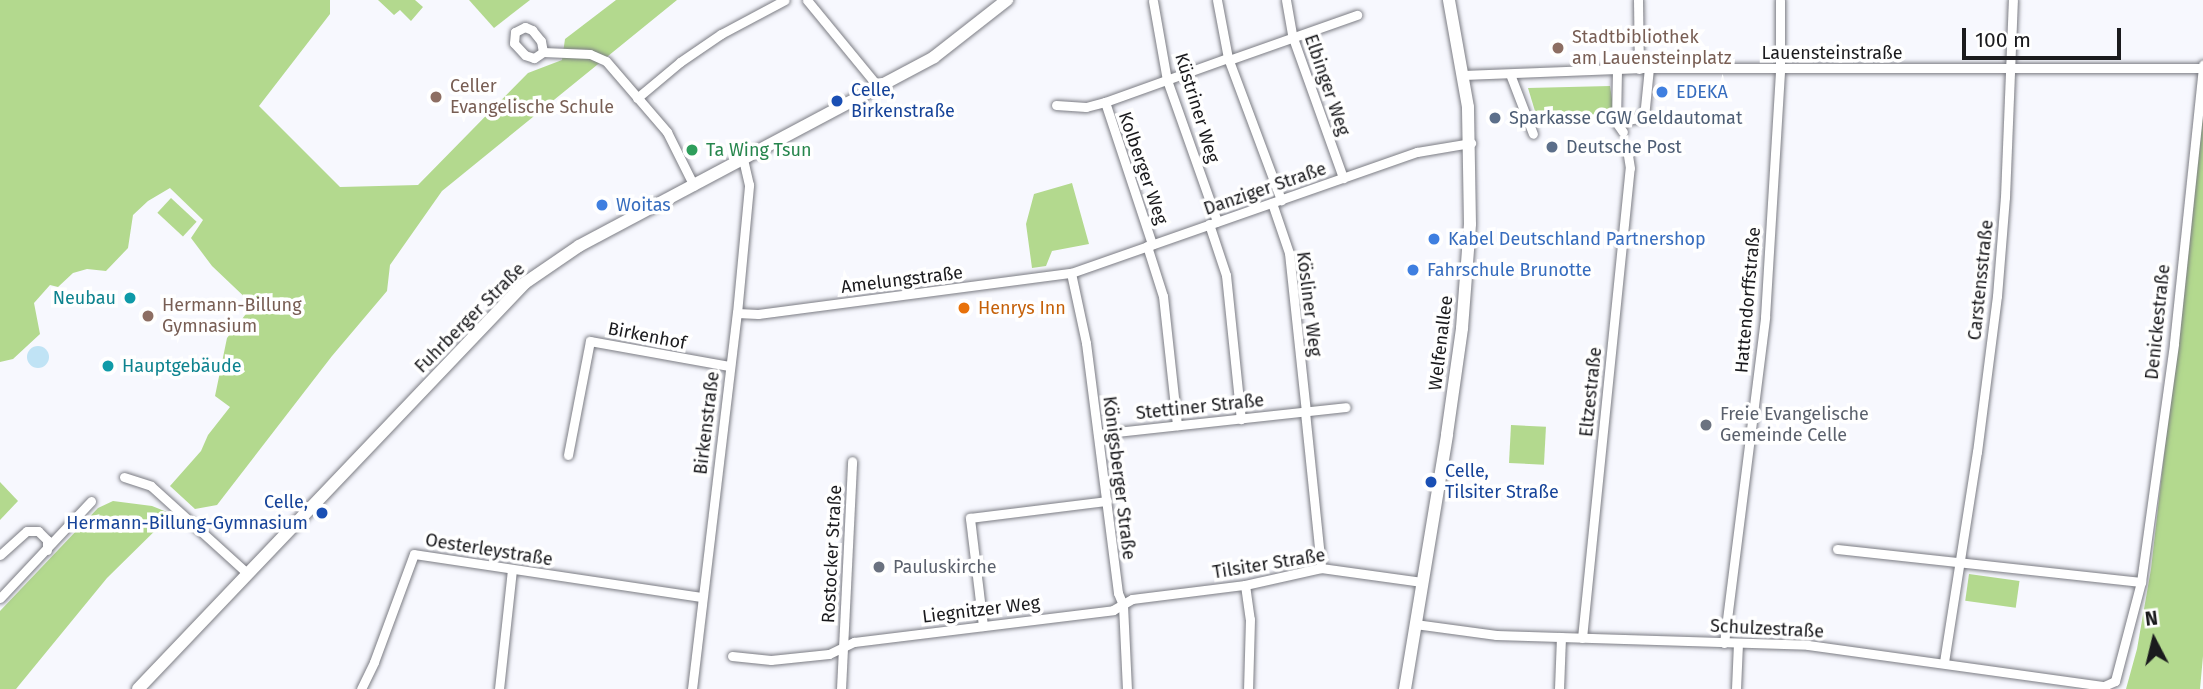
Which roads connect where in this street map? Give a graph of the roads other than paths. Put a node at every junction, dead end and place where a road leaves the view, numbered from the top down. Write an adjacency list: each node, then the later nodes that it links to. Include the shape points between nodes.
1 (785, 0): 24 (street, via 721,34)
2 (807, 0): 23 (street)
3 (1007, 0): 23 (main road, Fuhrberger Straße, via 934,57)
4 (1217, 0): 14 (street, Kösliner Weg)
5 (1286, 0): 12 (street, Elbinger Weg)
6 (1449, 0): 21 (main road, Welfenallee)
7 (1638, 0): 16 (street)
8 (1780, 0): 19 (street, Hattendorffstraße)
9 (2013, 0): 17 (street, Carstensstraße)
10 (1153, 1): 22 (street, Küstriner Weg)
11 (1357, 15): 12 (street)
12 (1293, 38): 14 (street); 33 (street, Elbinger Weg)
13 (543, 52): 24 (street, via 590,54 606,61)
14 (1229, 59): 22 (street); 35 (street, Kösliner Weg)
15 (2202, 66): 17 (street, Lauensteinstraße); 59 (street, Denickestraße, via 2174,343)
16 (1644, 68): 18 (street, Lauensteinstraße); 19 (street, Lauensteinstraße); 27 (street, via 1644,117)
17 (2012, 68): 19 (street, Lauensteinstraße); 54 (street, Carstensstraße, via 1997,296)
18 (1617, 69): 20 (street, Lauensteinstraße); 27 (street)
19 (1780, 69): 68 (street, Hattendorffstraße, via 1765,317)
20 (1510, 74): 21 (street, Lauensteinstraße); 29 (street)
21 (1463, 75): 30 (main road, Welfenallee)
22 (1167, 79): 25 (street); 36 (street, Küstriner Weg)
23 (880, 89): 32 (main road, Fuhrberger Straße)
24 (637, 98): 34 (street, via 667,132)
25 (1105, 102): 26 (street); 37 (street, Kolberger Weg)
26 (1056, 105)
27 (1616, 122): 28 (street)
28 (1623, 132)
29 (1533, 134)
30 (1471, 143): 33 (street, Danziger Straße, via 1417,152); 58 (main road, Welfenallee, via 1462,328)
31 (1627, 150): 67 (street, Eltzestraße, via 1630,168)
32 (743, 160): 34 (main road, Fuhrberger Straße); 39 (street, Birkenstraße, via 749,185)
33 (1343, 178): 35 (street, Danziger Straße)
34 (694, 186): 57 (main road, Fuhrberger Straße, via 579,246 525,283)
35 (1276, 201): 36 (street, Danziger Straße); 42 (street, Kösliner Weg, via 1289,253)
36 (1213, 223): 37 (street, Danziger Straße); 43 (street, Küstriner Weg, via 1226,275)
37 (1150, 245): 38 (street, Danziger Straße); 44 (street, Kolberger Weg, via 1163,296)
38 (1071, 272): 39 (street, Amelungstraße, via 758,314); 45 (street, Königsberger Straße)
39 (737, 313): 40 (street, Birkenstraße)
40 (729, 366): 46 (street, Birkenhof, via 590,341); 61 (street, Birkenstraße)
41 (1346, 407): 42 (street, Stettiner Straße)
42 (1305, 412): 43 (street, Stettiner Straße); 55 (street)
43 (1241, 419): 44 (street, Stettiner Straße)
44 (1177, 425): 45 (street, Stettiner Straße)
45 (1098, 434): 50 (street, Königsberger Straße)
46 (568, 455)
47 (852, 461): 70 (street, Rostocker Straße)
48 (124, 477): 57 (street, via 151,486)
49 (91, 501): 52 (street)
50 (1107, 501): 63 (street, Königsberger Straße); 65 (street, via 970,518)
51 (1837, 549): 54 (street)
52 (47, 550): 53 (street, via 47,540 37,531 27,531); 62 (street)
53 (0, 555)
54 (1961, 561): 59 (street); 72 (street, Carstensstraße)
55 (1321, 568): 58 (street, Tilsiter Straße); 60 (street, Tilsiter Straße)
56 (512, 570): 61 (street, Oesterleystraße); 76 (street, Oesterleystraße, via 414,554); 77 (street)
57 (248, 574): 75 (main road, Fuhrberger Straße)
58 (1422, 582): 64 (main road, Welfenallee)
59 (2141, 582): 73 (street, Denickestraße)
60 (1245, 585): 63 (street, Tilsiter Straße, via 1132,599); 81 (street, via 1250,620)
61 (702, 597): 78 (street, Birkenstraße)
62 (0, 598)
63 (1123, 605): 65 (street, Liegnitzer Weg); 80 (street, Königsberger Straße)
64 (1415, 624): 66 (street, Schulzestraße, via 1496,635); 82 (main road, Welfenallee)
65 (983, 626): 70 (street, Liegnitzer Weg, via 854,642)
66 (1561, 637): 67 (street, Schulzestraße); 83 (street)
67 (1582, 638): 68 (street, Schulzestraße)
68 (1724, 643): 69 (street, Schulzestraße)
69 (1738, 643): 72 (street, Schulzestraße, via 1808,645); 84 (street)
70 (844, 648): 71 (street, Rostocker Straße, via 771,660); 79 (street, Rostocker Straße)
71 (732, 656)
72 (1944, 662): 74 (street, Schulzestraße)
73 (2115, 681): 74 (street, Schulzestraße, via 2104,686)
74 (2056, 684)
75 (138, 689)
76 (361, 689)
77 (499, 689)
78 (692, 689)
79 (841, 689)
80 (1126, 689)
81 (1248, 689)
82 (1405, 689)
83 (1559, 689)
84 (1736, 689)

